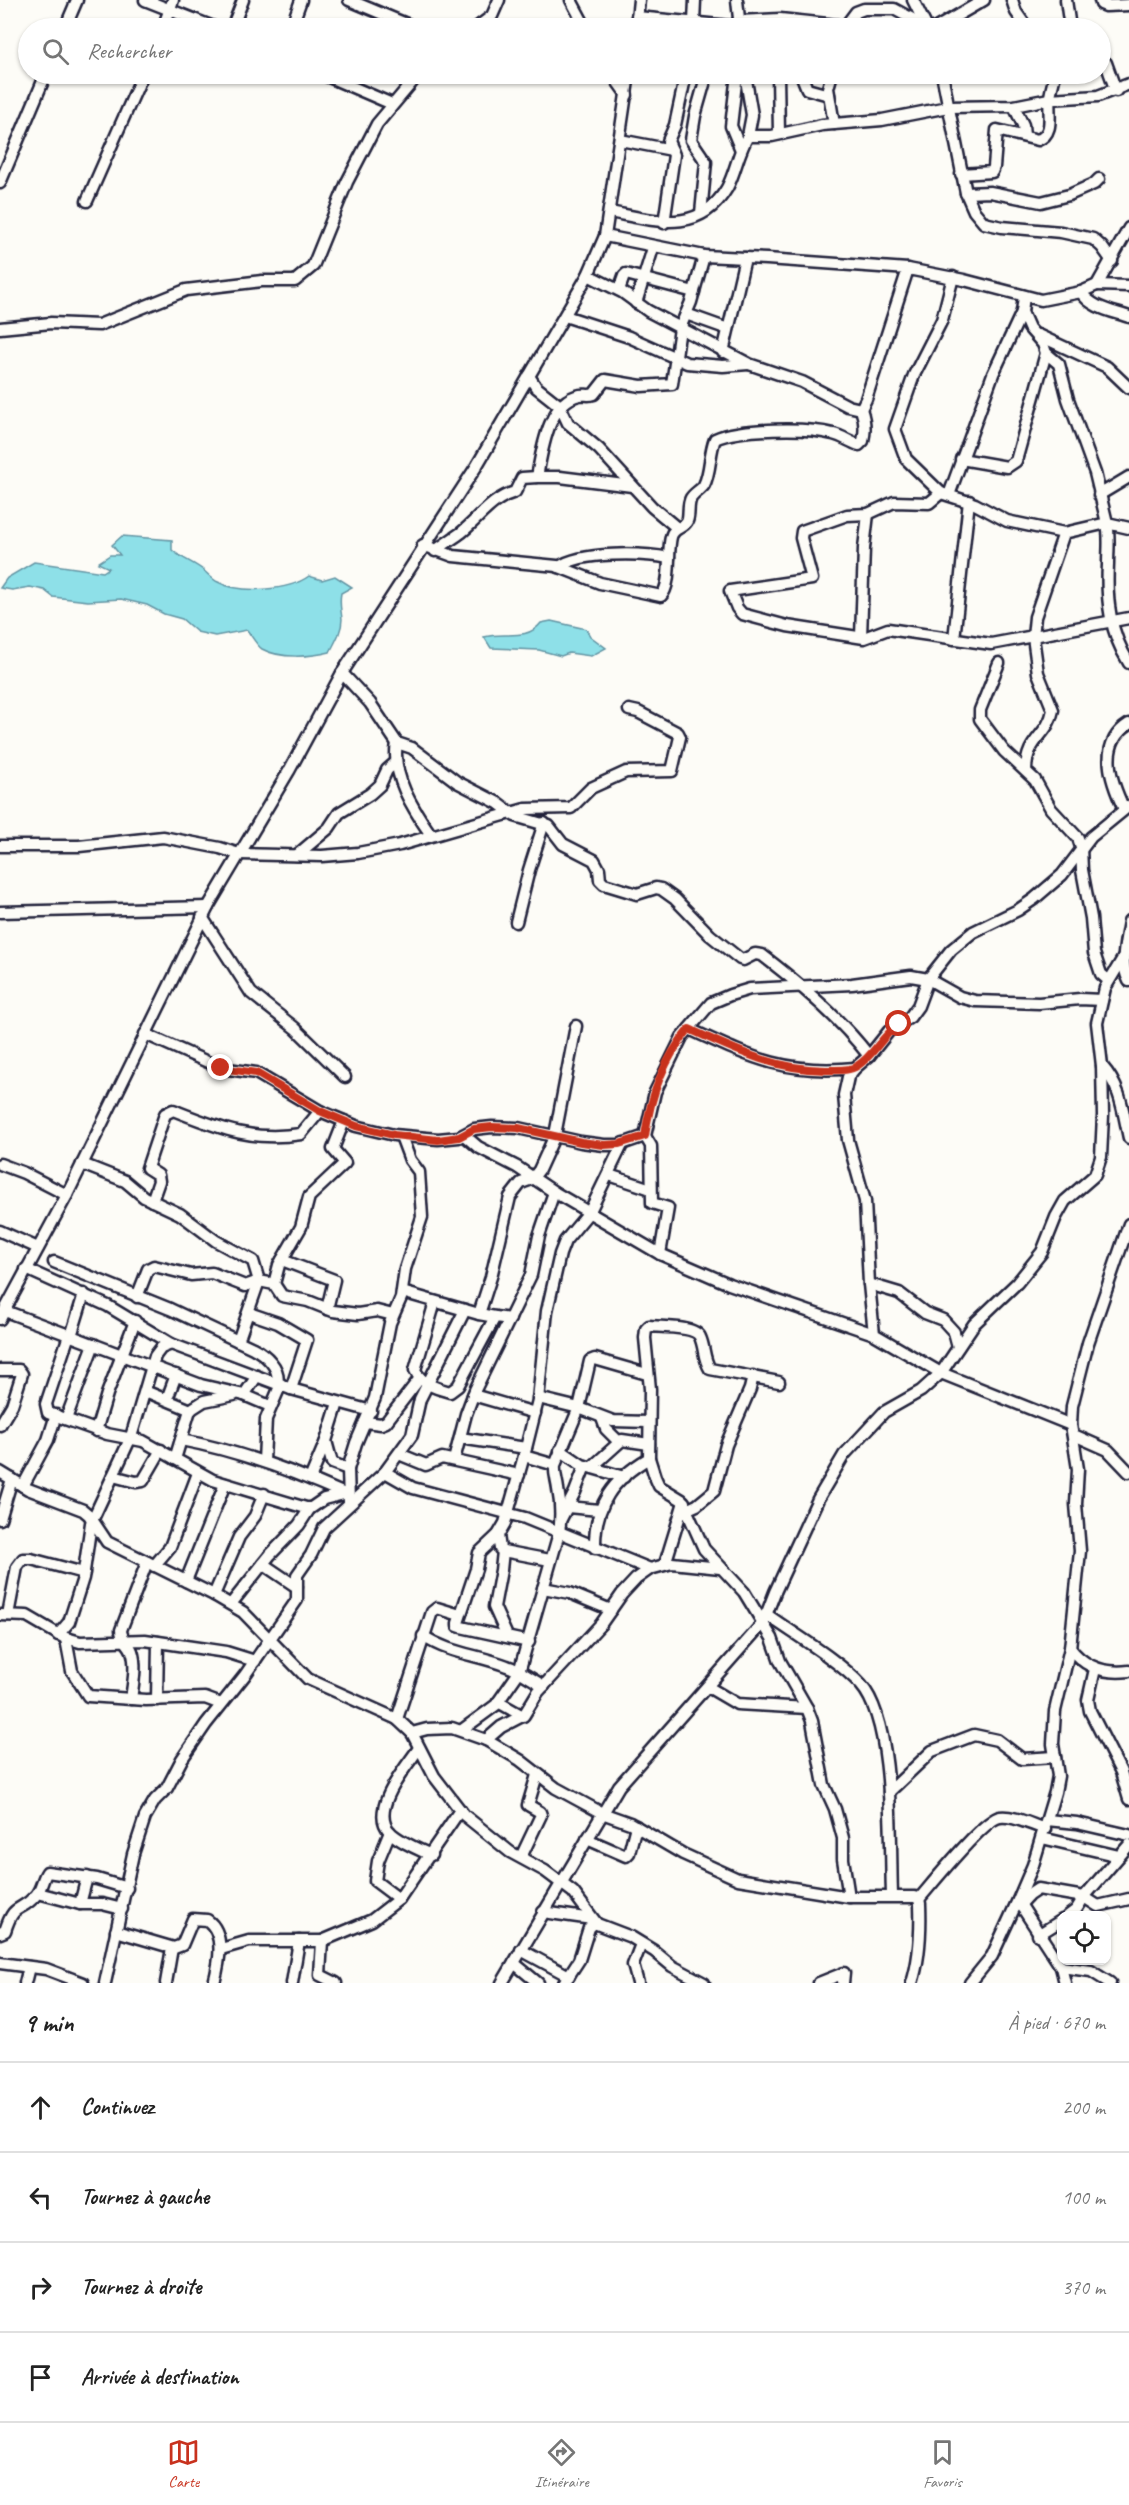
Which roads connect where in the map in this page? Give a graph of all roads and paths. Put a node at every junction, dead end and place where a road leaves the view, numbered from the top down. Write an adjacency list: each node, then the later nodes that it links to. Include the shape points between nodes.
1 (77, 0): 21 (street)
2 (145, 0): 20 (street)
3 (243, 0): 23 (street)
4 (301, 0): 24 (street)
5 (349, 0): 25 (street)
6 (499, 0): 26 (street)
7 (570, 0): 27 (street)
8 (639, 0): 28 (street)
9 (695, 0): 29 (street)
10 (737, 0): 30 (street)
11 (927, 0): 16 (street)
12 (1012, 0): 35 (street)
13 (1066, 0): 36 (street)
14 (1100, 0): 19 (street, via 1106,6)
15 (979, 1): 34 (street)
16 (915, 2): 33 (street)
17 (893, 4): 18 (street); 32 (street)
18 (861, 5): 31 (street)
19 (1129, 5)
20 (172, 6): 22 (street)
21 (69, 18)
22 (196, 18)
23 (236, 18)
24 (295, 18)
25 (392, 18)
26 (489, 18)
27 (580, 18)
28 (637, 18)
29 (696, 18)
30 (738, 18)
31 (851, 18)
32 (915, 18)
33 (924, 18)
34 (948, 18)
35 (1020, 18)
36 (1069, 18)
37 (1111, 77): 54 (street)
38 (42, 84): 70 (street)
39 (139, 84): 72 (street)
40 (345, 84): 58 (street)
41 (409, 84): 58 (street)
42 (619, 84): 55 (street)
43 (629, 84): 55 (street)
44 (684, 84): 66 (street, via 668,141)
45 (705, 84): 74 (street, via 691,140 706,162)
46 (736, 84): 67 (street, via 730,126)
47 (747, 84): 63 (street, via 752,115)
48 (778, 84): 62 (street)
49 (805, 84): 56 (street, via 807,89)
50 (831, 84): 56 (street)
51 (944, 84): 60 (street)
52 (1053, 84): 57 (street)
53 (1129, 84): 54 (street)
54 (1116, 91): 57 (street)
55 (627, 95): 65 (street)
56 (829, 95): 61 (street)
57 (1049, 99): 59 (street); 64 (street, via 1050,124 1044,137 1039,141)
58 (392, 104): 97 (street, via 370,135 347,182 313,266 295,281 186,290 99,325 51,323)
59 (1014, 106): 60 (street); 64 (street)
60 (948, 107): 61 (street, via 882,120); 68 (street)
61 (834, 124): 62 (street)
62 (779, 134): 63 (street)
63 (748, 136): 67 (street)
64 (1024, 136): 68 (street, via 998,130 992,172)
65 (620, 140): 66 (street); 73 (street)
66 (672, 150): 75 (street)
67 (741, 150): 74 (street, via 726,189)
68 (961, 174): 71 (street)
69 (1099, 179): 71 (street, via 1069,195 1041,202 990,192)
70 (0, 183)
71 (966, 193): 81 (street, via 984,223 1093,239)
72 (87, 201)
73 (610, 212): 75 (street); 77 (street)
74 (701, 213): 75 (street)
75 (664, 223)
76 (1129, 228): 81 (street)
77 (605, 237): 78 (street); 83 (street)
78 (653, 248): 79 (street); 85 (street)
79 (704, 256): 80 (street); 89 (street)
80 (745, 258): 82 (street); 99 (street)
81 (1112, 261): 86 (street)
82 (908, 269): 84 (street); 108 (street)
83 (588, 275): 88 (street); 95 (street)
84 (954, 278): 91 (street); 113 (street, via 942,320 914,375 895,429 906,459)
85 (644, 279): 88 (street, via 625,274); 89 (street); 92 (street)
86 (1097, 285): 87 (street); 90 (street)
87 (1129, 285)
88 (619, 290): 92 (street)
89 (694, 292): 94 (street)
90 (1081, 292): 91 (street, via 1041,300); 96 (street, via 1099,307)
91 (1024, 296): 93 (street)
92 (636, 303): 98 (street)
93 (1022, 312): 100 (street); 109 (street, via 993,374)
94 (686, 314): 98 (street); 99 (street)
95 (565, 316): 103 (street, via 629,337); 105 (street)
96 (1129, 317)
97 (0, 328)
98 (680, 328): 101 (street); 103 (street)
99 (728, 329): 101 (street)
100 (1033, 333): 102 (street); 106 (street, via 1107,367)
101 (723, 352): 104 (street)
102 (1047, 353): 109 (street, via 1016,461 1007,467); 114 (street, via 1059,364)
103 (676, 358): 104 (street, via 693,364); 107 (street, via 670,386 605,380 594,394 581,395)
104 (749, 364): 108 (street)
105 (529, 376): 107 (street); 121 (street, via 476,467)
106 (1129, 388)
107 (560, 406): 110 (street, via 546,432); 112 (street, via 568,423 599,449)
108 (861, 408): 118 (street, via 865,432 859,445 829,433 790,430 748,432 715,439 702,487 691,498 685,525)
109 (961, 459): 113 (street)
110 (537, 477): 112 (street); 122 (street, via 522,478 515,492 504,494)
111 (1129, 477): 114 (street)
112 (632, 486): 118 (street)
113 (945, 494): 115 (street); 116 (street, via 929,503 894,502)
114 (1099, 495): 117 (street)
115 (969, 501): 120 (street, via 1007,521); 129 (street)
116 (868, 514): 127 (street); 127 (street, via 847,515 802,531 811,580 730,591 742,614 787,626)
117 (1107, 523): 119 (street); 120 (street); 126 (street)
118 (676, 527): 123 (street)
119 (1129, 528)
120 (1064, 534): 128 (street, via 1035,617)
121 (423, 545): 122 (street); 132 (street)
122 (435, 551): 124 (street)
123 (669, 558): 124 (street, via 627,554 573,560); 124 (street, via 661,596 600,583)
124 (560, 567)
125 (1129, 618): 126 (street)
126 (1110, 621): 128 (street); 131 (street)
127 (861, 637): 129 (street, via 888,629)
128 (1033, 637): 129 (street, via 991,644); 137 (street, via 1038,673 1053,710 1029,749)
129 (954, 639)
130 (999, 663): 137 (street, via 980,719 1004,751)
131 (1129, 663)
132 (342, 673): 135 (street, via 370,703); 144 (street)
133 (629, 710): 139 (street, via 678,733 672,771 626,772 591,788 571,808 531,808)
134 (1129, 724): 138 (street, via 1115,736 1110,755 1112,778)
135 (397, 743): 136 (street); 139 (street, via 412,748 457,782)
136 (395, 763): 141 (street, via 412,806); 145 (street, via 370,794 339,813 329,828)
137 (1026, 771): 143 (street)
138 (1127, 808): 143 (street)
139 (512, 813): 140 (street); 141 (street)
140 (544, 823): 150 (street); 155 (street, via 563,844 594,860 604,884 637,894 661,889 740,959 762,955)
141 (431, 835): 145 (street, via 358,853)
142 (0, 846): 144 (street, via 79,846 163,837)
143 (1081, 847): 152 (street, via 1054,883 1018,910 958,944); 153 (street, via 1094,953 1101,974)
144 (238, 854): 145 (street); 146 (street)
145 (297, 855)
146 (208, 907): 147 (street); 148 (street)
147 (0, 912)
148 (202, 917): 159 (street); 163 (street, via 251,993 295,1028)
149 (1129, 921): 151 (street)
150 (516, 922)
151 (1123, 958): 153 (street); 154 (street)
152 (928, 979): 155 (street, via 911,976); 156 (street, via 975,1001); 160 (street, via 910,1017 890,1030)
153 (1108, 980): 156 (street)
154 (1129, 981)
155 (801, 987): 158 (street, via 750,989 730,994 711,1003); 160 (street)
156 (1102, 1000): 161 (street, via 1097,1023)
157 (576, 1026): 167 (street)
158 (689, 1029): 162 (street, via 780,1066); 169 (street, via 655,1092)
159 (145, 1034): 164 (street, via 221,1068 256,1073); 173 (street)
160 (869, 1056): 162 (street)
161 (1102, 1066): 170 (street, via 1118,1089); 209 (street, via 1102,1142 1095,1175 1065,1201 1042,1252)
162 (855, 1068): 190 (street, via 843,1095 848,1140 865,1201)
163 (345, 1077)
164 (320, 1111): 165 (street); 179 (street, via 307,1129 291,1136 240,1135 169,1111 147,1168 158,1175 159,1181)
165 (344, 1121): 168 (street); 185 (street, via 333,1149 345,1163 311,1194 301,1227)
166 (464, 1135): 167 (street, via 474,1129 492,1127); 168 (street, via 438,1140); 175 (street)
167 (555, 1135): 171 (street, via 581,1142); 175 (street)
168 (401, 1136): 191 (street, via 419,1172 422,1211)
169 (645, 1136): 171 (street); 176 (street, via 651,1146)
170 (1129, 1138)
171 (623, 1143): 174 (street)
172 (0, 1164): 178 (street)
173 (82, 1164): 178 (street); 179 (street, via 125,1181)
174 (609, 1175): 176 (street); 180 (street)
175 (532, 1179): 177 (street); 198 (street, via 521,1183 510,1197)
176 (651, 1188): 184 (street, via 652,1203 668,1208)
177 (554, 1192): 180 (street); 202 (street, via 531,1275)
178 (67, 1195): 183 (street)
179 (152, 1201): 188 (street, via 253,1261)
180 (590, 1211): 184 (street); 225 (street, via 565,1241 561,1254 547,1311)
181 (1129, 1224): 238 (street, via 1088,1343 1072,1406)
182 (0, 1231): 183 (street)
183 (38, 1248): 187 (street)
184 (660, 1254): 204 (street, via 729,1284)
185 (282, 1260): 189 (street); 195 (street, via 334,1280)
186 (54, 1262): 193 (street)
187 (26, 1269): 192 (street); 199 (street)
188 (259, 1281): 189 (street); 193 (street, via 245,1286 212,1274 188,1275 153,1266 148,1269); 197 (street)
189 (274, 1284): 195 (street, via 282,1296)
190 (868, 1284): 204 (street); 209 (street, via 899,1293 925,1313 943,1320 954,1332)
191 (402, 1292): 194 (street); 200 (street)
192 (84, 1294): 203 (street); 205 (street)
193 (137, 1297): 206 (street)
194 (435, 1302): 196 (street); 218 (street, via 414,1368)
195 (327, 1309): 200 (street)
196 (465, 1310): 198 (street); 218 (street)
197 (249, 1313): 206 (street); 221 (street, via 278,1323 307,1341)
198 (478, 1314): 201 (street)
199 (2, 1315): 205 (street)
200 (393, 1315): 231 (street)
201 (495, 1317): 202 (street); 218 (street, via 457,1388 450,1392)
202 (510, 1319): 224 (street)
203 (135, 1321): 208 (street); 210 (street)
204 (874, 1334): 213 (street)
205 (70, 1336): 207 (street); 233 (street, via 45,1406 47,1412)
206 (238, 1341): 221 (street, via 258,1350)
207 (94, 1344): 210 (street); 233 (street)
208 (171, 1344): 211 (street, via 159,1349); 216 (street)
209 (958, 1347): 213 (street)
210 (123, 1354): 211 (street); 239 (street)
211 (152, 1366): 215 (street); 222 (street)
212 (0, 1370): 237 (street, via 17,1370 22,1374 12,1405)
213 (940, 1373): 238 (street); 297 (street, via 921,1391 884,1412 844,1455 818,1499)
214 (647, 1374): 217 (street, via 645,1338 649,1326 694,1331 700,1336 702,1354 710,1369); 230 (street, via 591,1359); 236 (street)
215 (176, 1375): 220 (street); 226 (street)
216 (257, 1376): 221 (street); 223 (street)
217 (753, 1376): 219 (street); 270 (street, via 726,1445 714,1491 697,1505)
218 (424, 1381): 235 (street, via 386,1422); 249 (street, via 413,1434)
219 (779, 1382)
220 (201, 1385): 223 (street); 229 (street)
221 (283, 1385): 227 (street); 228 (street)
222 (145, 1391): 226 (street); 240 (street)
223 (241, 1394): 228 (street); 229 (street, via 204,1401)
224 (473, 1395): 232 (street); 241 (street)
225 (538, 1398): 230 (street); 232 (street)
226 (167, 1399): 229 (street)
227 (338, 1403): 231 (street); 243 (street)
228 (270, 1406): 253 (street, via 265,1424)
229 (193, 1408): 242 (street)
230 (579, 1408): 234 (street); 247 (street)
231 (371, 1411): 235 (street)
232 (535, 1413): 248 (street)
233 (61, 1417): 239 (street); 267 (street)
234 (602, 1418): 236 (street); 244 (street, via 606,1429)
235 (365, 1422): 256 (street)
236 (648, 1422): 245 (street)
237 (0, 1425)
238 (1072, 1430): 259 (street, via 1108,1450); 305 (street, via 1078,1469 1080,1551)
239 (96, 1431): 240 (street)
240 (131, 1437): 246 (street); 262 (street)
241 (460, 1438): 248 (street); 252 (street)
242 (181, 1440): 251 (street); 253 (street)
243 (326, 1441): 256 (street, via 332,1463); 265 (street)
244 (619, 1442): 245 (street); 255 (street)
245 (649, 1444): 250 (street)
246 (161, 1450): 251 (street); 262 (street, via 143,1481)
247 (560, 1450): 254 (street); 255 (street)
248 (525, 1452): 254 (street); 261 (street)
249 (399, 1454): 252 (street, via 426,1465 441,1458); 258 (street)
250 (650, 1458): 263 (street); 270 (street, via 658,1484)
251 (175, 1459): 260 (street)
252 (454, 1460): 261 (street)
253 (264, 1461): 265 (street)
254 (555, 1465): 276 (street)
255 (588, 1467): 263 (street); 271 (street)
256 (348, 1468): 269 (street)
257 (0, 1472): 264 (street)
258 (385, 1472): 269 (street); 274 (street, via 413,1488)
259 (1129, 1472)
260 (198, 1473): 266 (street); 283 (street, via 170,1547)
261 (519, 1475): 274 (street)
262 (113, 1476): 277 (street)
263 (624, 1477): 273 (street)
264 (12, 1479): 267 (street); 275 (street)
265 (310, 1479): 269 (street)
266 (225, 1484): 268 (street); 289 (street)
267 (23, 1486): 277 (street, via 83,1510)
268 (264, 1494): 272 (street); 292 (street, via 255,1516 239,1537)
269 (347, 1498): 272 (street, via 324,1499); 290 (street, via 297,1574)
270 (686, 1506): 285 (street); 286 (street, via 704,1549)
271 (568, 1507): 273 (street); 276 (street)
272 (310, 1508): 284 (street, via 299,1526)
273 (599, 1510): 280 (street)
274 (508, 1514): 278 (street); 279 (street)
275 (0, 1519)
276 (561, 1519): 278 (street)
277 (92, 1520): 283 (street, via 104,1541); 288 (street)
278 (559, 1533): 280 (street); 282 (street)
279 (498, 1535): 281 (street); 296 (street, via 479,1553)
280 (595, 1548): 287 (street)
281 (503, 1551): 282 (street); 299 (street, via 494,1606)
282 (550, 1560): 291 (street)
283 (150, 1564): 289 (street); 302 (street, via 123,1623 121,1634)
284 (263, 1564): 290 (street); 293 (street)
285 (664, 1564): 286 (street); 287 (street)
286 (720, 1568): 297 (street)
287 (650, 1569): 294 (street, via 636,1579)
288 (84, 1573): 295 (street, via 23,1559 17,1567); 300 (street)
289 (186, 1581): 292 (street)
290 (297, 1587): 301 (street, via 297,1600)
291 (543, 1588): 294 (street, via 570,1593); 304 (street)
292 (214, 1594): 293 (street)
293 (231, 1604): 301 (street)
294 (610, 1610): 310 (street)
295 (4, 1615): 300 (street, via 27,1616)
296 (460, 1615): 298 (street, via 435,1609); 299 (street, via 458,1626)
297 (765, 1618): 311 (street); 316 (street, via 780,1661); 325 (street, via 861,1684 877,1713)
298 (423, 1636): 309 (street, via 441,1648); 318 (street)
299 (507, 1636): 304 (street)
300 (62, 1637): 302 (street, via 94,1643); 312 (street, via 72,1671 86,1694)
301 (270, 1638): 306 (street); 318 (street, via 308,1679)
302 (126, 1641): 303 (street); 312 (street, via 133,1659)
303 (158, 1642): 306 (street, via 226,1652); 313 (street)
304 (530, 1642): 309 (street)
305 (1070, 1648): 307 (street, via 1078,1659); 323 (street, via 1055,1711)
306 (255, 1661): 315 (street)
307 (1095, 1669): 308 (street); 326 (street, via 1088,1700 1090,1711 1121,1772)
308 (1129, 1671)
309 (519, 1672): 310 (street); 314 (street)
310 (544, 1686): 317 (street)
311 (708, 1687): 316 (street, via 737,1704); 328 (street, via 626,1778)
312 (131, 1699): 313 (street)
313 (157, 1700): 315 (street, via 205,1698)
314 (498, 1702): 317 (street); 319 (street)
315 (221, 1704): 340 (street, via 145,1817)
316 (807, 1708): 343 (street, via 824,1785 843,1838)
317 (523, 1716): 321 (street)
318 (397, 1719): 320 (street)
319 (462, 1730): 320 (street, via 441,1728); 321 (street)
320 (412, 1733): 322 (street)
321 (486, 1740): 324 (street)
322 (419, 1748): 327 (street); 331 (street, via 385,1802 384,1816)
323 (1055, 1757): 325 (street, via 1023,1759 997,1740 974,1735 932,1751); 330 (street, via 1058,1776)
324 (537, 1775): 328 (street); 337 (street, via 528,1805 541,1815)
325 (888, 1792): 342 (street)
326 (1129, 1799)
327 (460, 1810): 335 (street); 337 (street)
328 (602, 1813): 329 (street); 333 (street)
329 (636, 1826): 333 (street, via 626,1856); 343 (street, via 683,1854 738,1879)
330 (1045, 1829): 332 (street, via 1077,1823); 336 (street); 346 (street, via 1008,1817 997,1818 976,1835); 348 (street)
331 (390, 1832): 335 (street); 345 (street, via 375,1881)
332 (1129, 1835)
333 (587, 1839): 339 (street)
334 (1129, 1845): 336 (street)
335 (431, 1855): 345 (street)
336 (1119, 1856): 344 (street)
337 (520, 1857): 339 (street)
338 (87, 1877): 340 (street); 341 (street, via 47,1872); 349 (street)
339 (560, 1884): 352 (street); 354 (street, via 577,1896)
340 (127, 1888): 350 (street)
341 (38, 1893): 349 (street); 353 (street)
342 (892, 1895): 343 (street); 346 (street)
343 (849, 1897)
344 (1084, 1897): 347 (street, via 1098,1906); 348 (street, via 1038,1889); 351 (street)
345 (399, 1899): 360 (street, via 372,1920)
346 (919, 1899): 383 (street, via 918,1959)
347 (1129, 1899)
348 (1019, 1903): 358 (street); 384 (street, via 992,1956)
349 (80, 1904): 350 (street)
350 (122, 1909): 356 (street)
351 (1075, 1911)
352 (543, 1912): 354 (street); 364 (street)
353 (5, 1913): 357 (street, via 5,1931)
354 (593, 1921): 361 (street); 369 (street, via 579,1960)
355 (1057, 1923): 358 (street)
356 (116, 1931): 362 (street); 372 (street)
357 (0, 1933)
358 (1038, 1935): 368 (street)
359 (299, 1941): 360 (street); 363 (street, via 249,1941); 375 (street)
360 (322, 1941): 376 (street, via 320,1975)
361 (641, 1944): 379 (street, via 633,1965); 380 (street)
362 (172, 1948): 363 (street, via 182,1945 189,1925 198,1918 210,1922); 373 (street)
363 (221, 1949): 374 (street)
364 (521, 1950): 366 (street); 369 (street)
365 (0, 1963): 367 (street)
366 (514, 1963): 377 (street); 378 (street)
367 (29, 1967): 370 (street); 371 (street)
368 (1061, 1967): 385 (street); 386 (street, via 1091,1971)
369 (566, 1979)
370 (25, 1983)
371 (83, 1983)
372 (105, 1983)
373 (166, 1983)
374 (214, 1983)
375 (292, 1983)
376 (336, 1983)
377 (502, 1983)
378 (538, 1983)
379 (638, 1983)
380 (704, 1983)
381 (819, 1983): 382 (street, via 844,1973)
382 (843, 1983)
383 (912, 1983)
384 (970, 1983)
385 (1065, 1983)
386 (1110, 1983)

